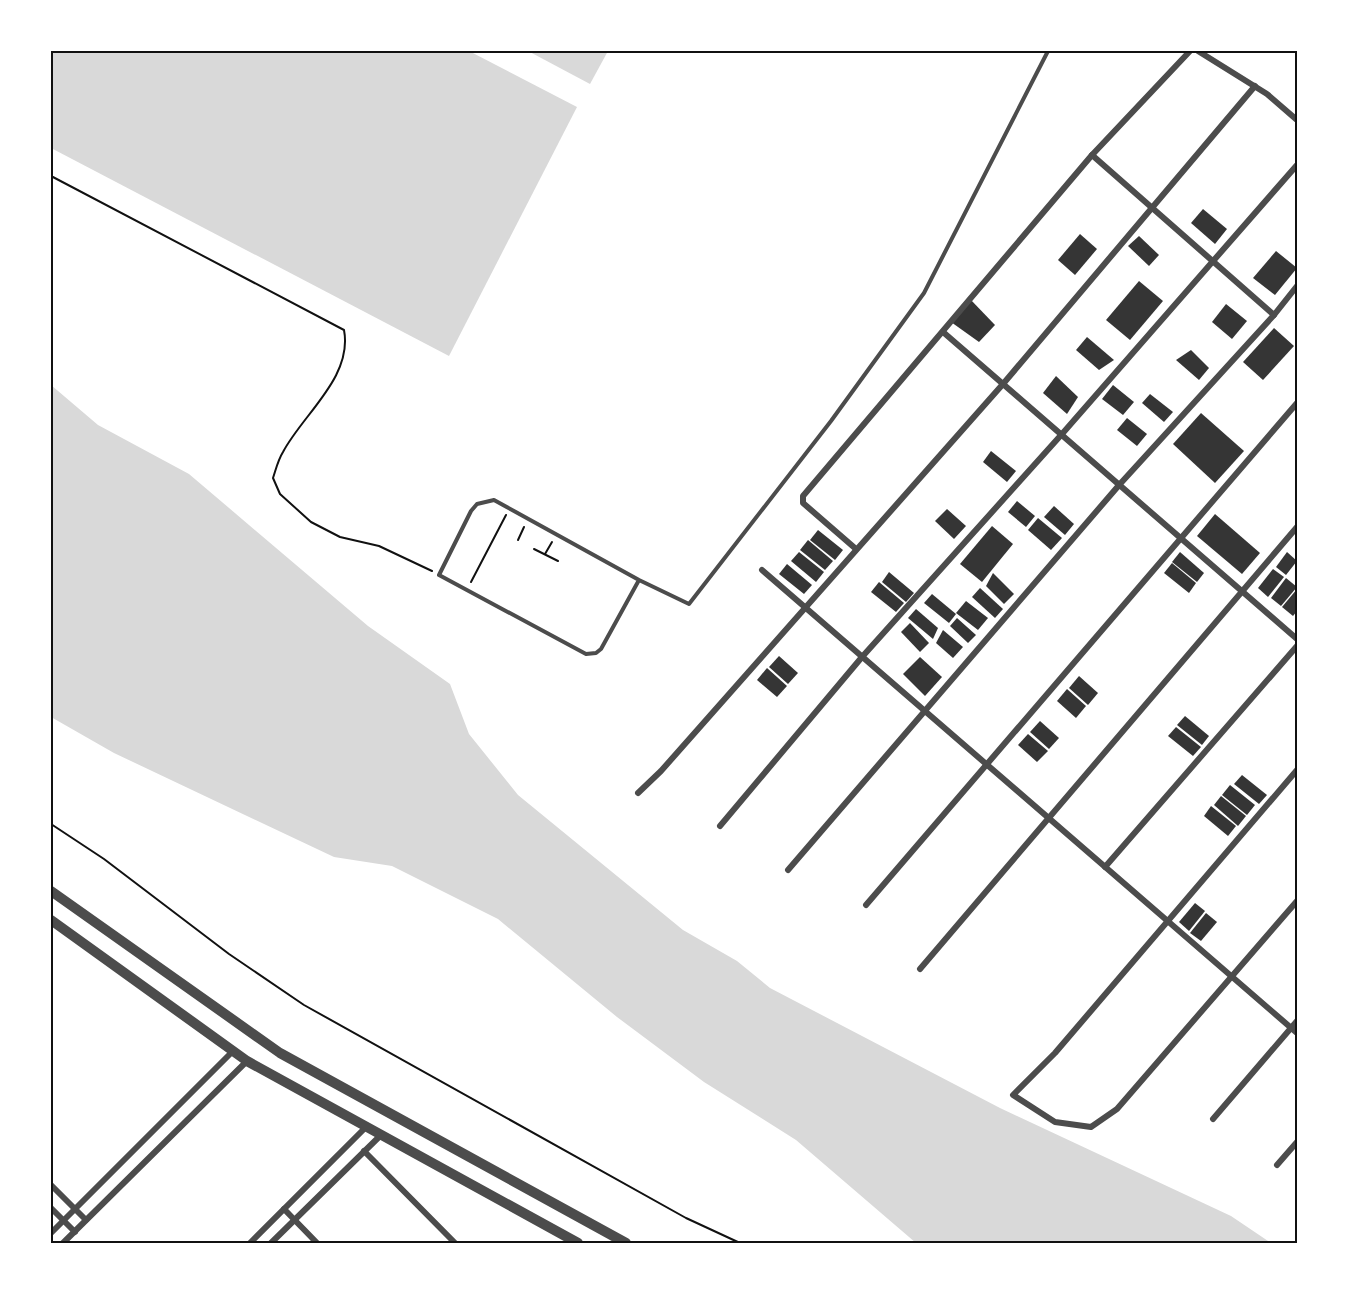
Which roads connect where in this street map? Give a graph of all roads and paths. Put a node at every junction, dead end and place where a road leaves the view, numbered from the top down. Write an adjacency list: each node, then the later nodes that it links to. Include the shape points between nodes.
1 (1048, 51): 30 (lane, via 924,293 746,531 689,604)
2 (1190, 51): 6 (street)
3 (1198, 51): 4 (street)
4 (1255, 86): 5 (street); 9 (street)
5 (1297, 120)
6 (1092, 155): 9 (street); 13 (street)
7 (1297, 165): 10 (street)
8 (51, 176): 29 (path, via 344,330 346,345 333,381 282,452 273,478 280,494 311,522 340,537 379,546)
9 (1152, 208): 10 (street); 14 (street)
10 (1214, 262): 12 (street); 16 (street)
11 (1297, 286): 12 (street)
12 (1274, 315): 17 (street)
13 (943, 332): 14 (street); 25 (street, via 803,496 803,503)
14 (1003, 384): 16 (street); 25 (street)
15 (1297, 403): 22 (street)
16 (1062, 434): 17 (street); 36 (street)
17 (1120, 484): 22 (street); 37 (street)
18 (509, 508): 19 (lane); 29 (lane, via 494,500 477,504); 31 (path)
19 (528, 519): 21 (lane); 23 (path)
20 (1297, 527): 32 (street)
21 (556, 534): 26 (path); 30 (lane)
22 (1182, 537): 32 (street); 38 (street)
23 (518, 540)
24 (534, 549): 26 (path)
25 (856, 549): 33 (street)
26 (545, 554): 27 (path)
27 (558, 561)
28 (762, 570): 33 (street)
29 (439, 574): 31 (lane)
30 (639, 579): 31 (lane, via 601,649 592,654)
31 (467, 590)
32 (1242, 590): 34 (street); 41 (street)
33 (804, 606): 36 (street); 40 (street)
34 (1297, 639)
35 (1297, 646): 44 (street)
36 (862, 657): 37 (street); 43 (street)
37 (925, 711): 38 (street); 45 (street)
38 (987, 765): 41 (street); 48 (street)
39 (1297, 770): 50 (street)
40 (638, 793)
41 (1049, 819): 44 (street); 51 (street)
42 (51, 825): 80 (path, via 104,859 229,954 304,1005 686,1218)
43 (720, 826)
44 (1105, 867): 50 (street)
45 (788, 870)
46 (51, 891): 79 (street, via 280,1053)
47 (1297, 901): 52 (street)
48 (866, 905)
49 (51, 920): 56 (street)
50 (1168, 922): 52 (street); 52 (street, via 1055,1053 1013,1095 1054,1122 1091,1127 1117,1109)
51 (920, 969)
52 (1231, 977): 54 (street)
53 (1297, 1021): 54 (street)
54 (1291, 1028): 55 (street); 58 (street)
55 (1297, 1033)
56 (231, 1052): 57 (street); 66 (street)
57 (247, 1061): 59 (street); 68 (street)
58 (1213, 1119)
59 (366, 1127): 60 (street); 67 (street)
60 (381, 1135): 62 (street); 78 (street)
61 (1297, 1142): 63 (street)
62 (364, 1152): 69 (street); 77 (street)
63 (1277, 1165)
64 (51, 1185): 66 (street)
65 (51, 1208): 70 (street)
66 (75, 1209): 68 (street); 70 (street)
67 (284, 1209): 69 (street); 74 (street)
68 (86, 1220): 71 (street)
69 (294, 1220): 75 (street); 76 (street)
70 (63, 1221): 71 (street); 72 (street)
71 (75, 1232): 73 (street)
72 (51, 1233)
73 (63, 1243)
74 (250, 1243)
75 (271, 1243)
76 (317, 1243)
77 (455, 1243)
78 (578, 1243)
79 (626, 1243)
80 (740, 1243)

